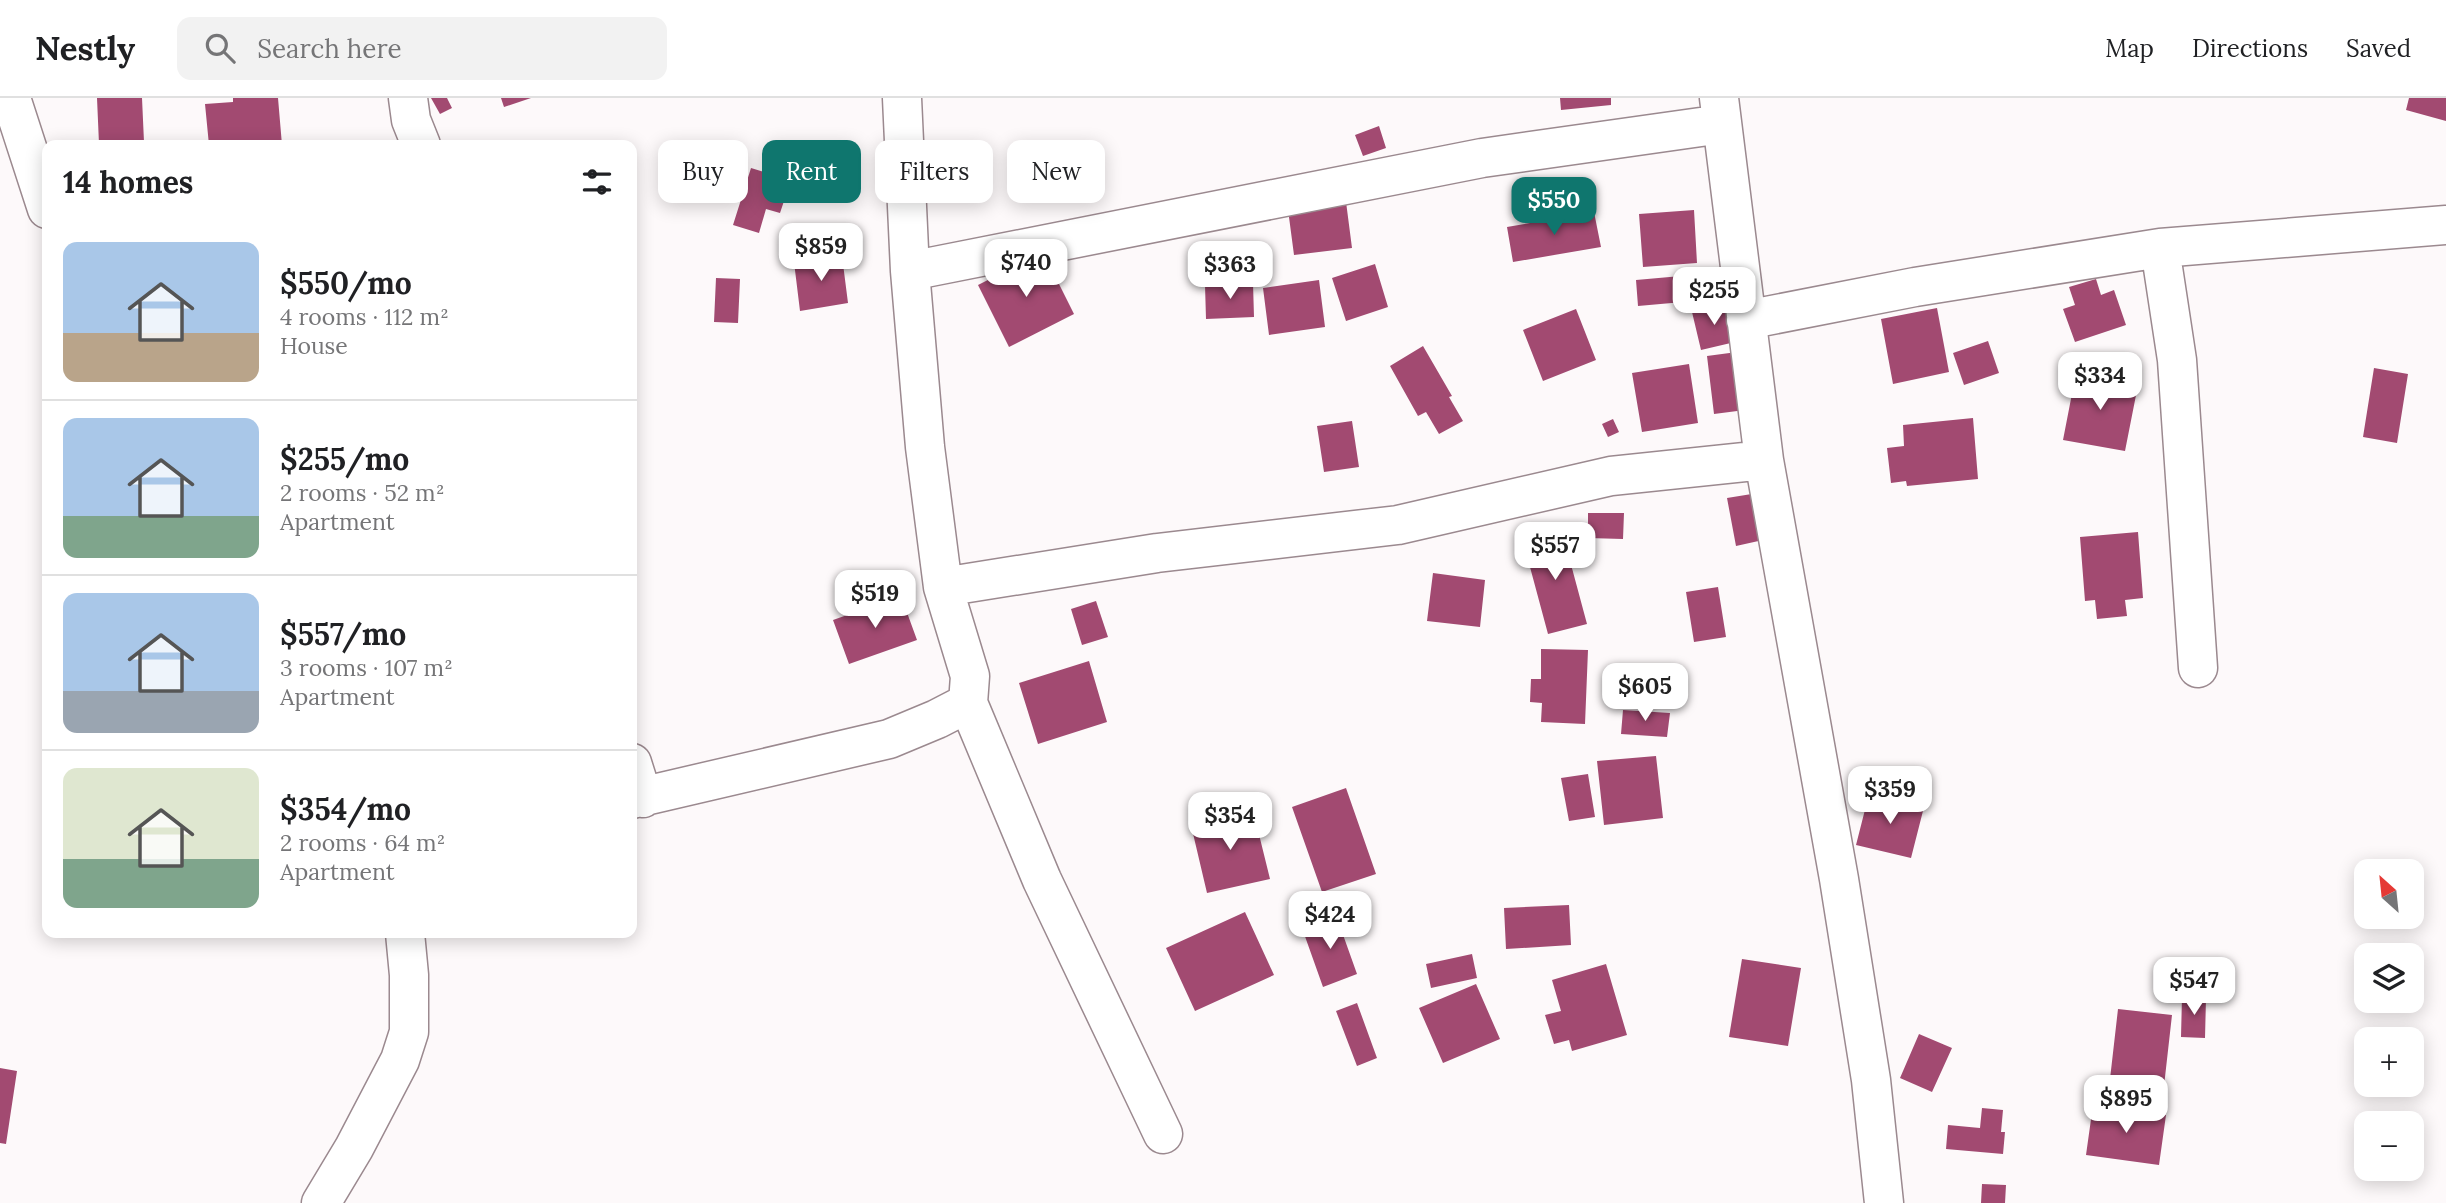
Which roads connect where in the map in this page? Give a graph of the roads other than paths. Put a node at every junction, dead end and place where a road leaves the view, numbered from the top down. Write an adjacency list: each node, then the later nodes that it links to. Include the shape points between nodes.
1 (11, 98): 6 (street)
2 (408, 98): 5 (street)
3 (902, 98): 9 (street)
4 (1720, 111): 9 (street); 10 (street)
5 (419, 140)
6 (42, 194)
7 (2446, 225): 8 (street)
8 (2160, 248): 10 (street, via 1915,287); 13 (street, via 2177,360)
9 (910, 271): 12 (street)
10 (1746, 320): 11 (street)
11 (1764, 460): 12 (street, via 1611,476 1398,525 1157,553); 19 (street, via 1841,892 1871,1080)
12 (943, 587): 14 (street, via 970,676)
13 (2198, 668)
14 (968, 703): 15 (street, via 889,739); 17 (street, via 1042,880)
15 (637, 786)
16 (405, 938): 18 (street, via 409,1032 400,1060)
17 (1163, 1134)
18 (321, 1203)
19 (1884, 1203)

